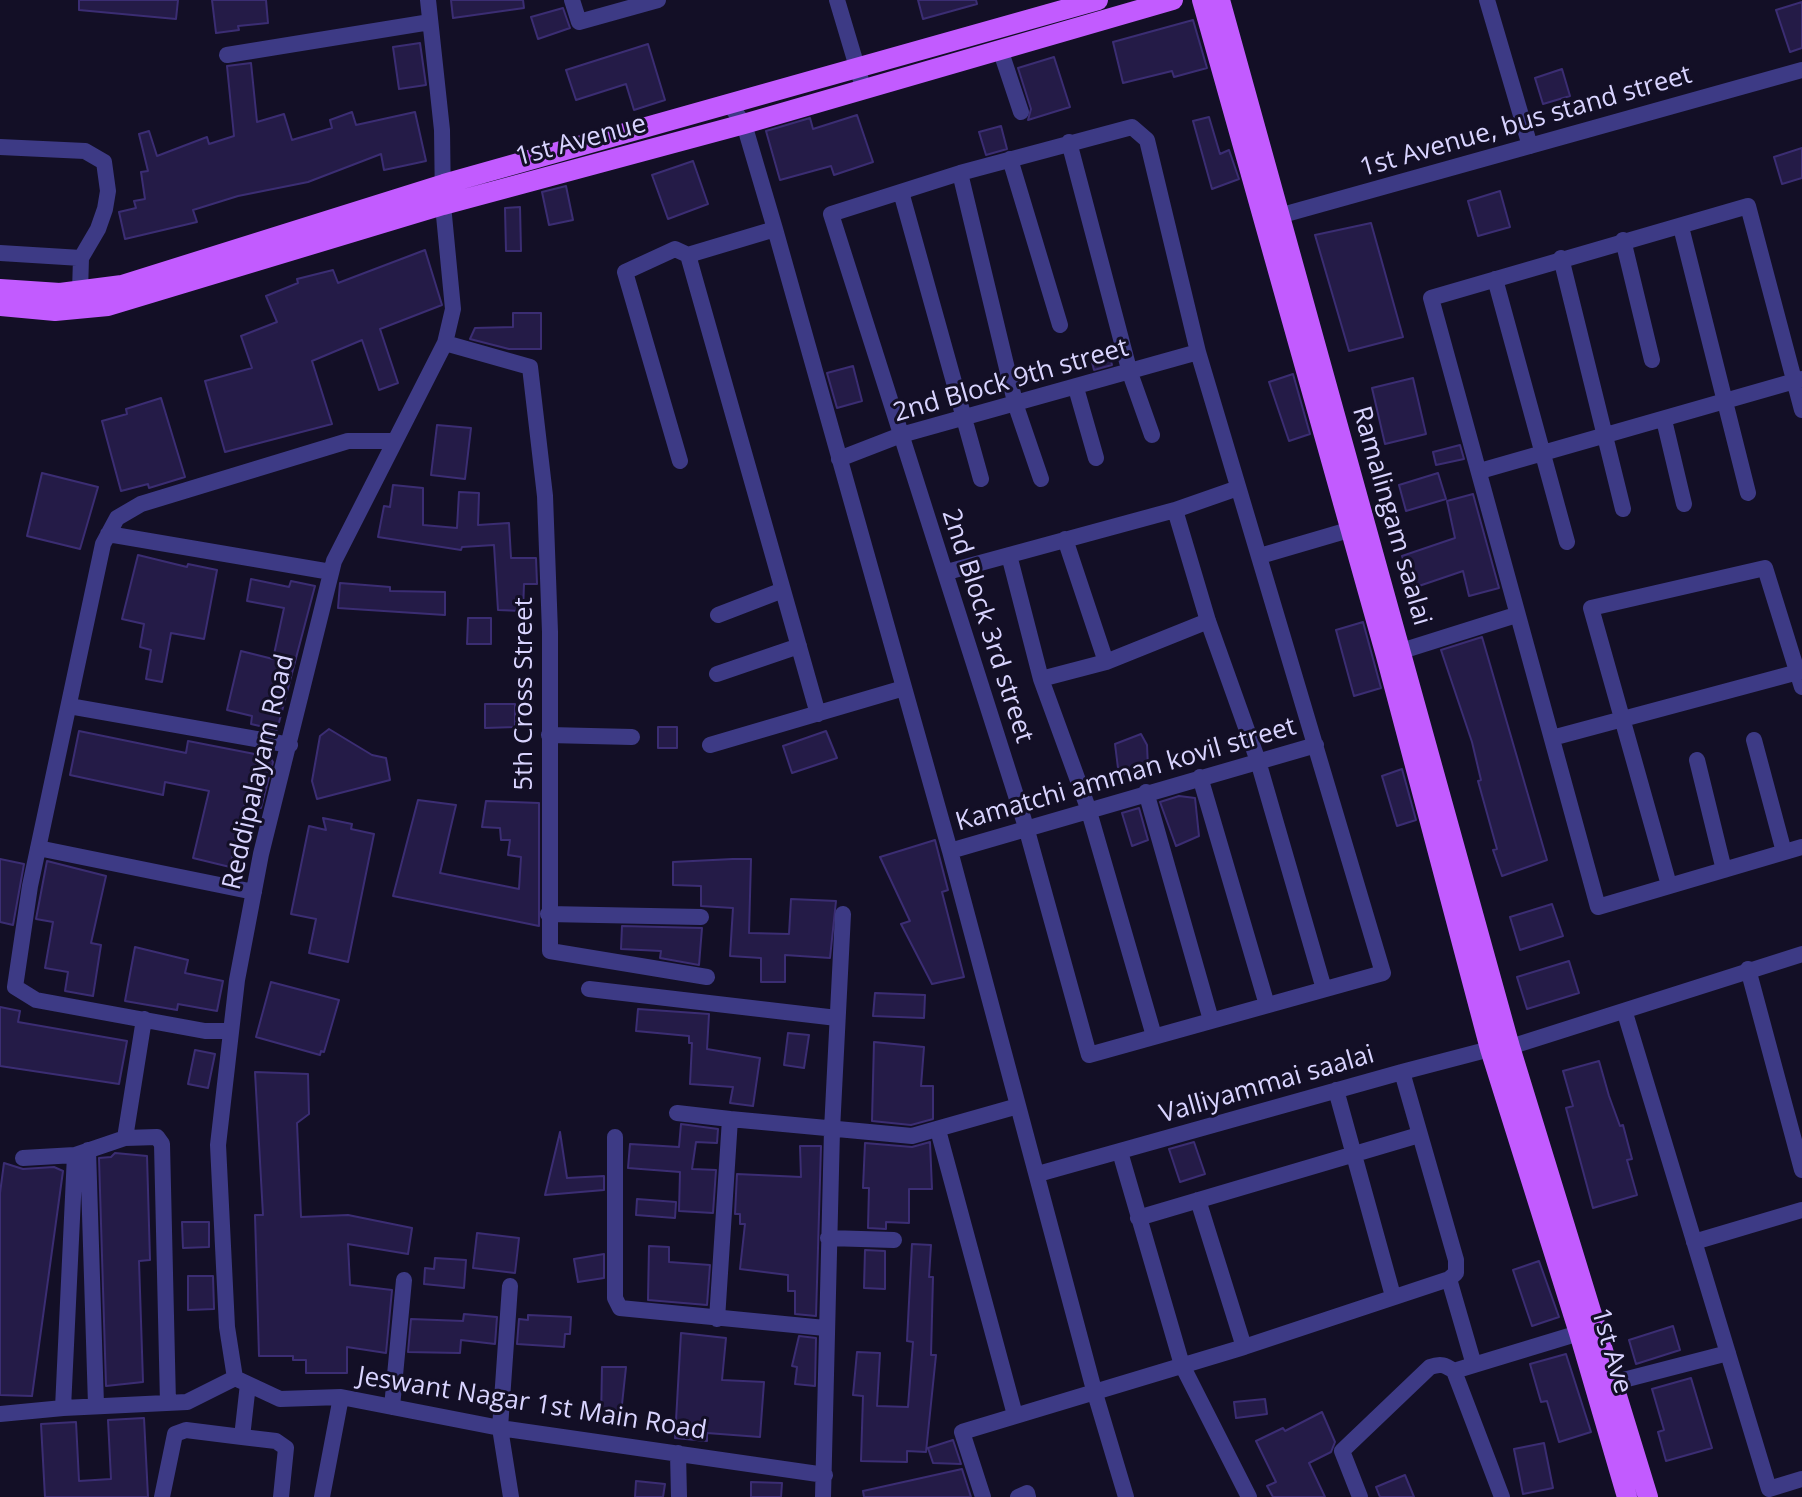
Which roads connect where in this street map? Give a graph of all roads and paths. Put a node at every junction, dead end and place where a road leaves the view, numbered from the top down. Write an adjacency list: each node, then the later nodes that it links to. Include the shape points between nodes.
1 (428, 0): 11 (street, Reddipalayam Road)
2 (572, 0): 10 (street, via 579,22)
3 (658, 0): 10 (street)
4 (837, 0): 15 (street)
5 (1098, 0): 15 (main road, 1st Avenue)
6 (1173, 0): 12 (main road, 1st Avenue)
7 (1202, 0): 26 (main road)
8 (1220, 0): 26 (main road)
9 (1487, 0): 20 (street)
10 (627, 4)
11 (430, 22): 13 (street); 25 (street, Reddipalayam Road)
12 (1000, 49): 15 (main road, 1st Avenue); 17 (street)
13 (227, 55)
14 (1802, 70): 20 (street, 1st Avenue, bus stand street)
15 (860, 78): 16 (main road, 1st Avenue); 18 (main road, 1st Avenue)
16 (730, 105): 18 (street); 25 (main road, 1st Avenue)
17 (1021, 112)
18 (744, 124): 25 (main road, 1st Avenue); 28 (street)
19 (1069, 142): 22 (street); 40 (street, via 1132,127 1147,140); 42 (street)
20 (1530, 146): 26 (street, 1st Avenue, bus stand street)
21 (0, 147): 32 (street, via 85,151 104,162 105,209)
22 (1010, 159): 23 (street); 38 (street)
23 (960, 173): 24 (street); 46 (street)
24 (901, 192): 48 (street); 50 (street, 2nd Block 3rd street, via 831,214)
25 (443, 195): 36 (main road, 1st Avenue, via 122,285); 37 (main road, 1st Avenue, via 108,306 55,311); 39 (street, Reddipalayam Road, via 453,309)
26 (1271, 218): 66 (main road)
27 (1681, 227): 29 (street); 43 (street, via 1748,206); 45 (street)
28 (775, 229): 31 (street); 56 (street)
29 (1623, 240): 33 (street); 41 (street)
30 (0, 253): 32 (street)
31 (688, 255): 57 (street, via 675,249 625,272); 74 (street)
32 (81, 258): 36 (street)
33 (1561, 258): 34 (street); 52 (street)
34 (1495, 279): 54 (street); 58 (street, via 1431,298)
35 (0, 289): 36 (main road, 1st Avenue)
36 (80, 292)
37 (0, 306)
38 (1060, 325)
39 (445, 343): 53 (street, Reddipalayam Road); 88 (street, 5th Cross Street, via 530,367 545,496)
40 (1198, 352): 42 (street, 2nd Block 9th street); 61 (street)
41 (1652, 360)
42 (1130, 373): 44 (street, 2nd Block 9th street); 51 (street)
43 (1798, 380): 45 (street); 47 (street)
44 (1076, 388): 46 (street, 2nd Block 9th street); 55 (street)
45 (1725, 401): 49 (street); 62 (street)
46 (1016, 406): 48 (street, 2nd Block 9th street); 60 (street)
47 (1802, 410)
48 (964, 419): 50 (street, 2nd Block 9th street); 59 (street)
49 (1664, 420): 52 (street); 63 (street)
50 (901, 435): 56 (street, 2nd Block 9th street); 73 (street, 2nd Block 3rd street)
51 (1152, 435)
52 (1605, 437): 54 (street); 64 (street)
53 (394, 441): 67 (street, via 348,441 141,504 117,518); 72 (street, Reddipalayam Road)
54 (1543, 453): 58 (street); 69 (street)
55 (1096, 458)
56 (839, 459): 84 (street)
57 (680, 461)
58 (1480, 471): 76 (street)
59 (981, 479)
60 (1041, 479)
61 (1238, 488): 65 (street); 71 (street)
62 (1748, 493)
63 (1684, 504)
64 (1623, 509)
65 (1175, 510): 68 (street); 77 (street)
66 (1357, 527): 71 (street); 79 (main road)
67 (108, 534): 72 (street); 85 (street)
68 (1065, 539): 70 (street); 80 (street)
69 (1567, 542)
70 (1009, 555): 73 (street); 83 (street)
71 (1260, 556): 94 (street)
72 (331, 572): 92 (street, Reddipalayam Road)
73 (947, 572): 100 (street, 2nd Block 3rd street)
74 (783, 590): 75 (street); 78 (street)
75 (718, 615)
76 (1516, 615): 79 (street); 90 (street)
77 (1208, 621): 80 (street); 96 (street)
78 (799, 646): 81 (street); 86 (street)
79 (1395, 653): 123 (main road)
80 (1106, 662): 83 (street)
81 (717, 674)
82 (1801, 677): 87 (street); 87 (street, via 1765,568 1591,608)
83 (1041, 679): 99 (street)
84 (904, 688): 86 (street); 103 (street)
85 (69, 706): 92 (street); 102 (street)
86 (818, 714): 93 (street)
87 (1623, 719): 90 (street); 106 (street)
88 (549, 735): 89 (street); 108 (street, 5th Cross Street)
89 (632, 737)
90 (1552, 738): 106 (street, via 1598,907)
91 (1754, 740): 104 (street)
92 (290, 745): 107 (street, Reddipalayam Road)
93 (710, 745)
94 (1316, 745): 96 (street, Kamatchi amman kovil street); 115 (street, via 1383,973)
95 (1697, 760): 105 (street)
96 (1258, 761): 97 (street, Kamatchi amman kovil street); 115 (street)
97 (1200, 777): 98 (street, Kamatchi amman kovil street); 116 (street)
98 (1146, 792): 99 (street, Kamatchi amman kovil street); 120 (street)
99 (1088, 808): 100 (street, Kamatchi amman kovil street); 122 (street)
100 (1026, 827): 103 (street, Kamatchi amman kovil street); 122 (street, 2nd Block 3rd street, via 1089,1055)
101 (1802, 847): 104 (street)
102 (38, 848): 107 (street); 119 (street, via 15,987 36,1000)
103 (950, 851): 126 (street)
104 (1784, 852): 105 (street)
105 (1724, 870): 106 (street)
106 (1669, 885)
107 (254, 892): 121 (street, Reddipalayam Road)
108 (548, 914): 110 (street); 113 (street, 5th Cross Street, via 548,944 556,955)
109 (843, 914): 118 (street)
110 (701, 917)
111 (1802, 954): 112 (street, Valliyammai saalai)
112 (1748, 969): 117 (street, Valliyammai saalai); 138 (street)
113 (707, 977)
114 (589, 989): 118 (street)
115 (1324, 989): 116 (street)
116 (1267, 1005): 120 (street)
117 (1625, 1013): 123 (street, Valliyammai saalai); 145 (street)
118 (837, 1018): 129 (street)
119 (144, 1019): 121 (street); 133 (street)
120 (1211, 1020): 122 (street)
121 (230, 1031): 158 (street, Reddipalayam Road, via 218,1145 227,1327)
122 (1154, 1036)
123 (1500, 1048): 124 (street, Valliyammai saalai); 152 (main road, 1st Ave); 159 (main road, via 1567,1227)
124 (1402, 1072): 125 (street, Valliyammai saalai); 131 (street)
125 (1336, 1090): 135 (street, Valliyammai saalai); 136 (street)
126 (1018, 1106): 130 (street); 139 (street)
127 (677, 1113): 128 (street)
128 (730, 1119): 129 (street); 150 (street)
129 (832, 1130): 130 (street, via 912,1136); 143 (street)
130 (938, 1130): 167 (street)
131 (1419, 1135): 136 (street); 146 (street, via 1456,1260 1456,1273)
132 (615, 1137): 150 (street, via 615,1304 625,1310)
133 (125, 1138): 134 (street); 162 (street, via 157,1137 162,1144)
134 (82, 1152): 137 (street); 163 (street); 165 (street)
135 (1120, 1152): 139 (street, Valliyammai saalai); 142 (street)
136 (1354, 1157): 140 (street); 149 (street)
137 (23, 1158)
138 (1802, 1170)
139 (1038, 1174): 160 (street)
140 (1198, 1200): 142 (street); 153 (street)
141 (1802, 1210): 145 (street)
142 (1138, 1218): 155 (street)
143 (828, 1238): 144 (street); 151 (street)
144 (894, 1240)
145 (1694, 1242): 154 (street)
146 (1449, 1279): 149 (street); 156 (street)
147 (404, 1280): 164 (street)
148 (510, 1286): 168 (street)
149 (1393, 1296): 153 (street)
150 (717, 1319): 151 (street)
151 (825, 1328): 171 (street)
152 (1579, 1333): 156 (street); 159 (main road, 1st Ave)
153 (1244, 1347): 155 (street)
154 (1728, 1353): 159 (street); 172 (street, via 1769,1489)
155 (1182, 1365): 160 (street); 183 (street)
156 (1474, 1365): 157 (street)
157 (1454, 1371): 184 (street, via 1444,1365 1430,1367 1342,1451); 185 (street)
158 (242, 1381): 161 (street, Jeswant Nagar 1st Main Road, via 280,1399); 162 (street); 169 (street, Reddipalayam Road)
159 (1604, 1385): 186 (main road, 1st Ave); 187 (main road)
160 (1094, 1390): 167 (street); 182 (street)
161 (341, 1397): 164 (street, Jeswant Nagar 1st Main Road); 175 (street)
162 (168, 1403): 163 (street)
163 (96, 1405): 165 (street)
164 (392, 1407): 168 (street, Jeswant Nagar 1st Main Road)
165 (63, 1408): 166 (street)
166 (0, 1414)
167 (1015, 1415): 179 (street, via 962,1432)
168 (500, 1428): 170 (street, Jeswant Nagar 1st Main Road); 176 (street)
169 (242, 1437): 173 (street, via 186,1430 175,1434); 174 (street, via 276,1441 286,1448)
170 (678, 1453): 171 (street, Jeswant Nagar 1st Main Road); 177 (street)
171 (825, 1475): 178 (street)
172 (1802, 1479)
173 (162, 1497)
174 (281, 1497)
175 (322, 1497)
176 (511, 1497)
177 (679, 1497)
178 (823, 1497)
179 (983, 1497)
180 (1018, 1497): 181 (street)
181 (1028, 1497)
182 (1126, 1497)
183 (1249, 1497)
184 (1360, 1497)
185 (1502, 1497)
186 (1627, 1497)
187 (1648, 1497)

